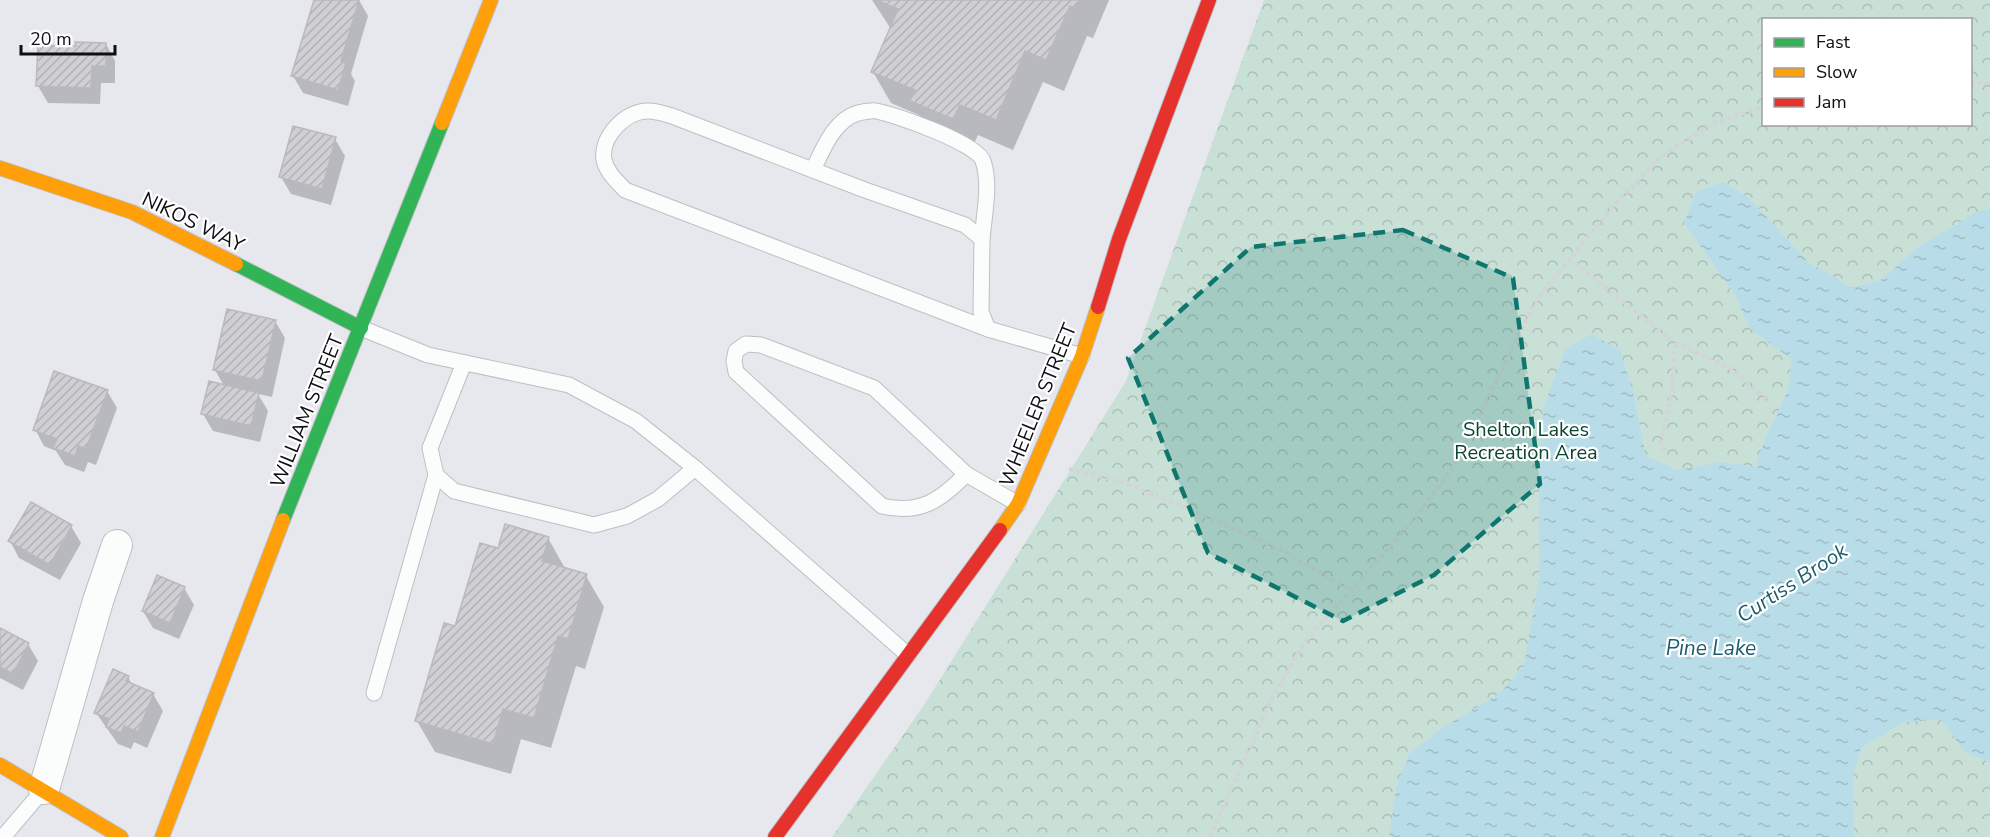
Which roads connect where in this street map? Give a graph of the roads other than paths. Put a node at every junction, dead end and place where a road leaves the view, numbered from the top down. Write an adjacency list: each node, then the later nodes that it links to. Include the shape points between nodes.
1 (491, 0): 6 (street, WILLIAM STREET)
2 (1209, 0): 8 (street, WHEELER STREET, via 1119,239)
3 (0, 168): 6 (street, NIKOS WAY, via 132,212)
4 (813, 170): 5 (lane, via 965,225); 5 (lane, via 828,139 856,113 874,111 952,137 975,149 983,159 986,178); 7 (lane, via 649,110 632,114 619,124 605,146 607,169 626,190)
5 (982, 239): 7 (lane, via 981,312)
6 (361, 328): 9 (lane, via 428,355); 21 (street, WILLIAM STREET, via 234,643)
7 (988, 329): 8 (lane)
8 (1082, 356): 13 (street, WHEELER STREET)
9 (464, 363): 10 (lane, via 569,385 636,421); 12 (lane, via 430,448)
10 (695, 468): 12 (lane, via 658,499 627,516 594,525 454,491); 15 (lane)
11 (966, 474): 11 (lane, via 874,388 761,345 746,344 736,351 736,372 882,506 898,510 918,508 945,496); 13 (lane)
12 (436, 475): 16 (lane)
13 (1018, 504): 15 (street, WHEELER STREET)
14 (117, 545): 18 (street)
15 (908, 656): 22 (street, WHEELER STREET)
16 (374, 693)
17 (0, 765): 18 (street)
18 (44, 789): 19 (lane); 20 (street)
19 (3, 837)
20 (121, 837)
21 (162, 837)
22 (775, 837)

